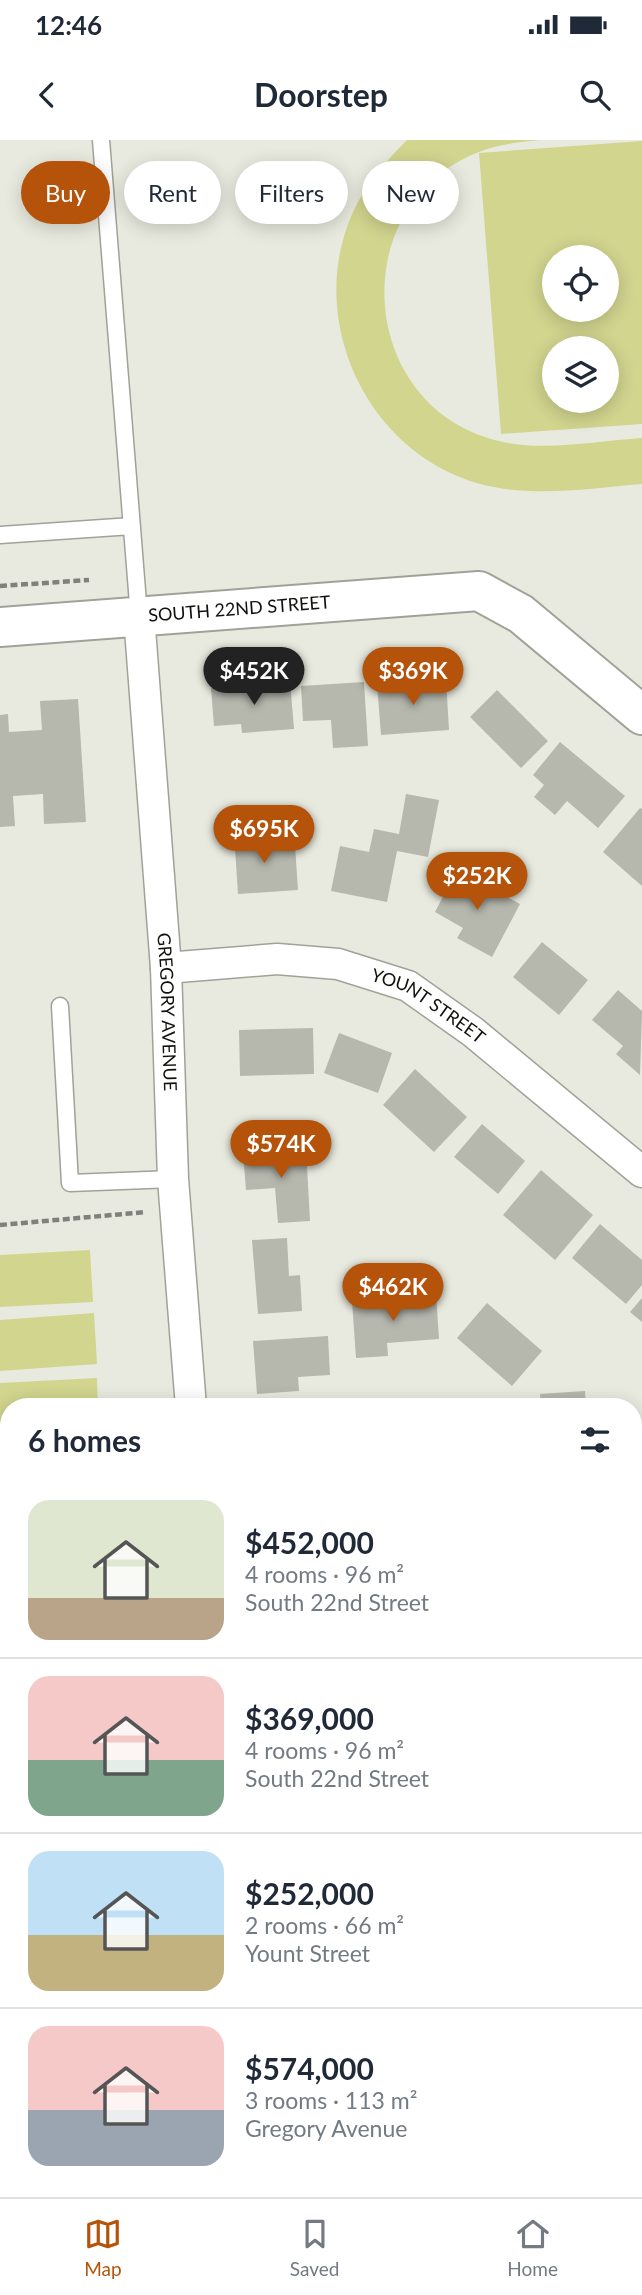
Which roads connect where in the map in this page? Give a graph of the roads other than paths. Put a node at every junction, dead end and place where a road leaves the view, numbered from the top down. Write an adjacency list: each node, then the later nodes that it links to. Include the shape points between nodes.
1 (101, 140): 2 (lane)
2 (132, 526): 3 (lane); 4 (lane)
3 (0, 535)
4 (139, 616): 5 (street, SOUTH 22ND STREET); 6 (street, SOUTH 22ND STREET, via 479,591 521,614); 7 (street, GREGORY AVENUE)
5 (0, 626)
6 (642, 715)
7 (166, 968): 9 (street, YOUNT STREET, via 277,959 338,964 408,986 473,1031); 10 (street, GREGORY AVENUE)
8 (61, 1006): 10 (lane, via 70,1183)
9 (642, 1172)
10 (173, 1179): 11 (street, GREGORY AVENUE)
11 (190, 1398)

